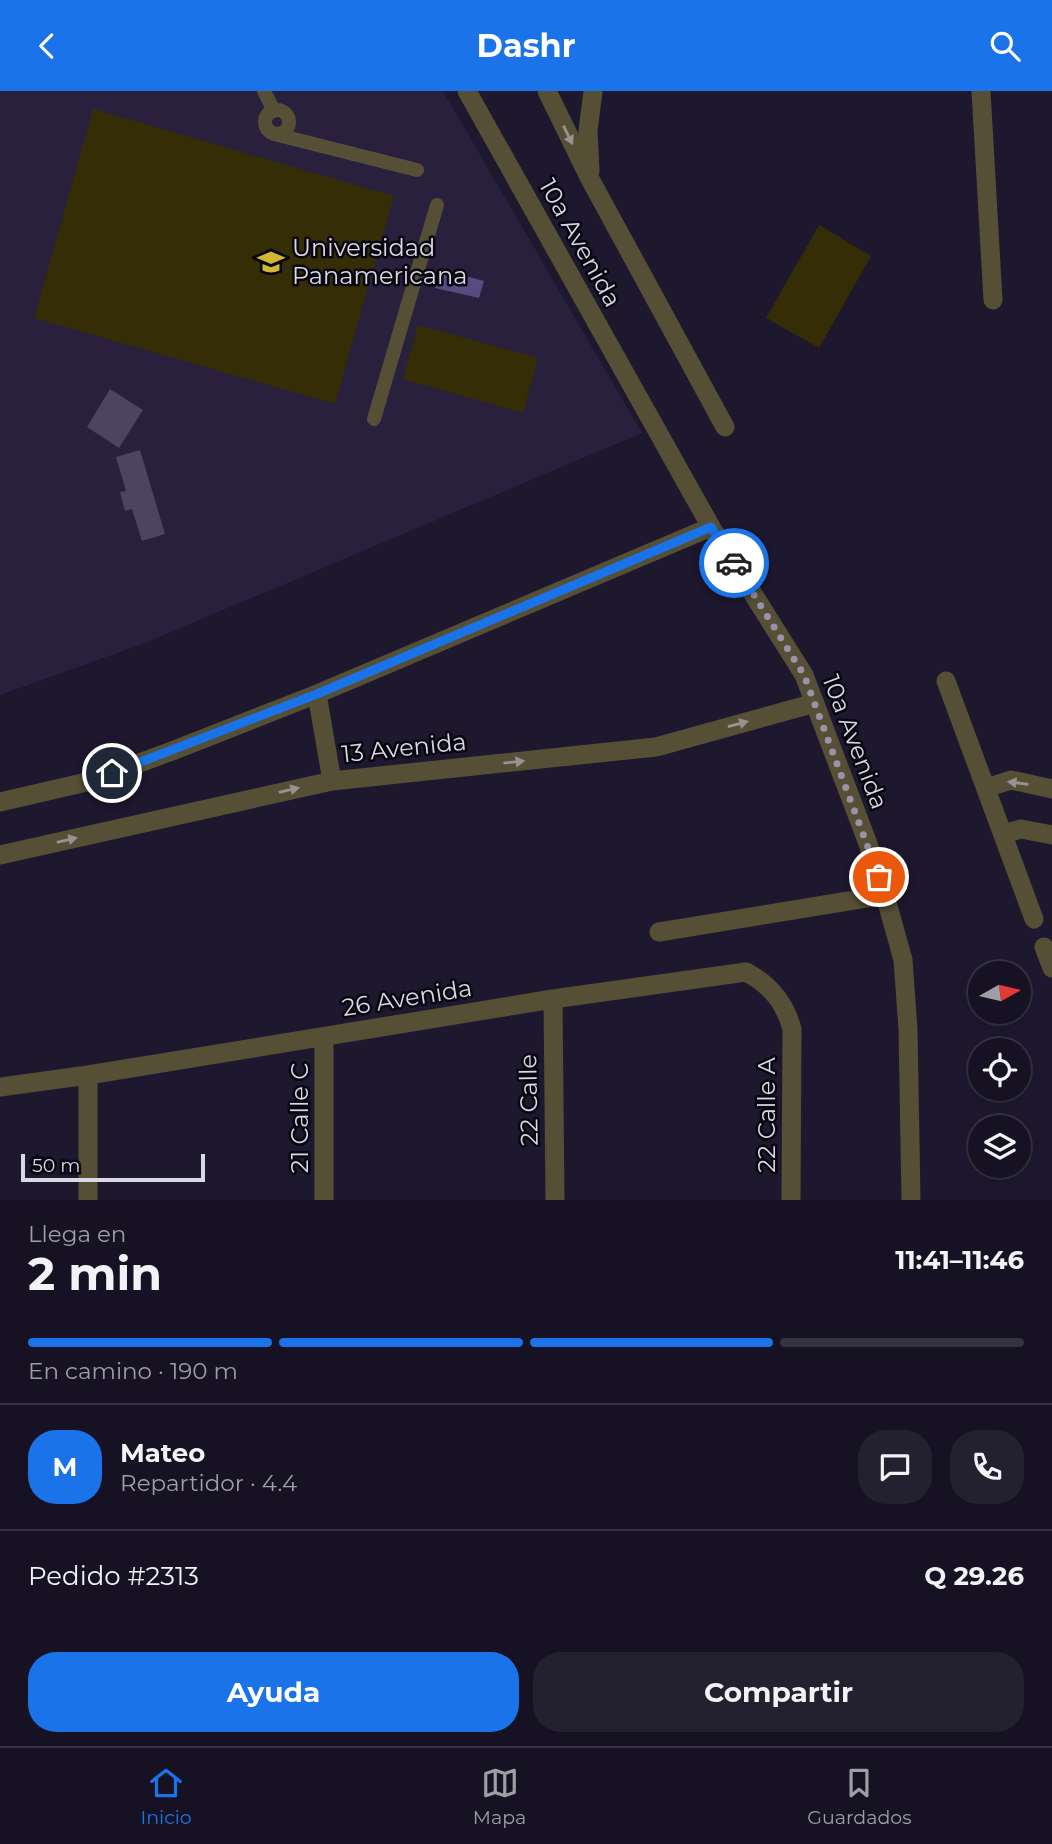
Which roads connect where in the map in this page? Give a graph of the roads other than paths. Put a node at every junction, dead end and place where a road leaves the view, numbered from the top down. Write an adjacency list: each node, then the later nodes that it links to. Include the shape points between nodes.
1 (264, 91): 6 (street, via 274,111 282,111 289,121 285,131 274,134)
2 (467, 91): 12 (street, 10a Avenida)
3 (547, 91): 7 (street, one-way to 7)
4 (593, 91): 7 (street, via 588,131)
5 (981, 91): 9 (street)
6 (416, 170)
7 (590, 179): 11 (street)
8 (437, 205): 10 (street)
9 (993, 300)
10 (374, 419)
11 (725, 427)
12 (711, 527): 14 (street); 15 (street, 10a Avenida, via 804,675)
13 (946, 681): 17 (street)
14 (317, 694): 16 (street); 19 (street, via 91,781)
15 (815, 703): 16 (street, 13 Avenida, one-way to 15, via 656,747); 23 (street, 10a Avenida)
16 (332, 781): 22 (street, 13 Avenida, one-way to 16)
17 (986, 788): 18 (street, one-way to 17, via 1010,780); 20 (street)
18 (1052, 789)
19 (0, 802)
20 (1003, 834): 21 (street, via 1021,829); 24 (street)
21 (1052, 835)
22 (0, 855)
23 (885, 895): 25 (street); 37 (street, 10a Avenida, via 903,960)
24 (1034, 919)
25 (659, 932)
26 (1044, 947): 27 (street)
27 (1052, 968)
28 (553, 999): 29 (street, 26 Avenida, via 746,972 779,998); 30 (street, 26 Avenida); 35 (street, 22 Calle)
29 (792, 1029): 36 (street, 22 Calle A)
30 (324, 1037): 31 (street, 26 Avenida); 34 (street, 21 Calle C)
31 (88, 1075): 32 (street, 26 Avenida); 33 (street)
32 (0, 1087)
33 (88, 1200)
34 (324, 1200)
35 (555, 1200)
36 (791, 1200)
37 (911, 1200)

